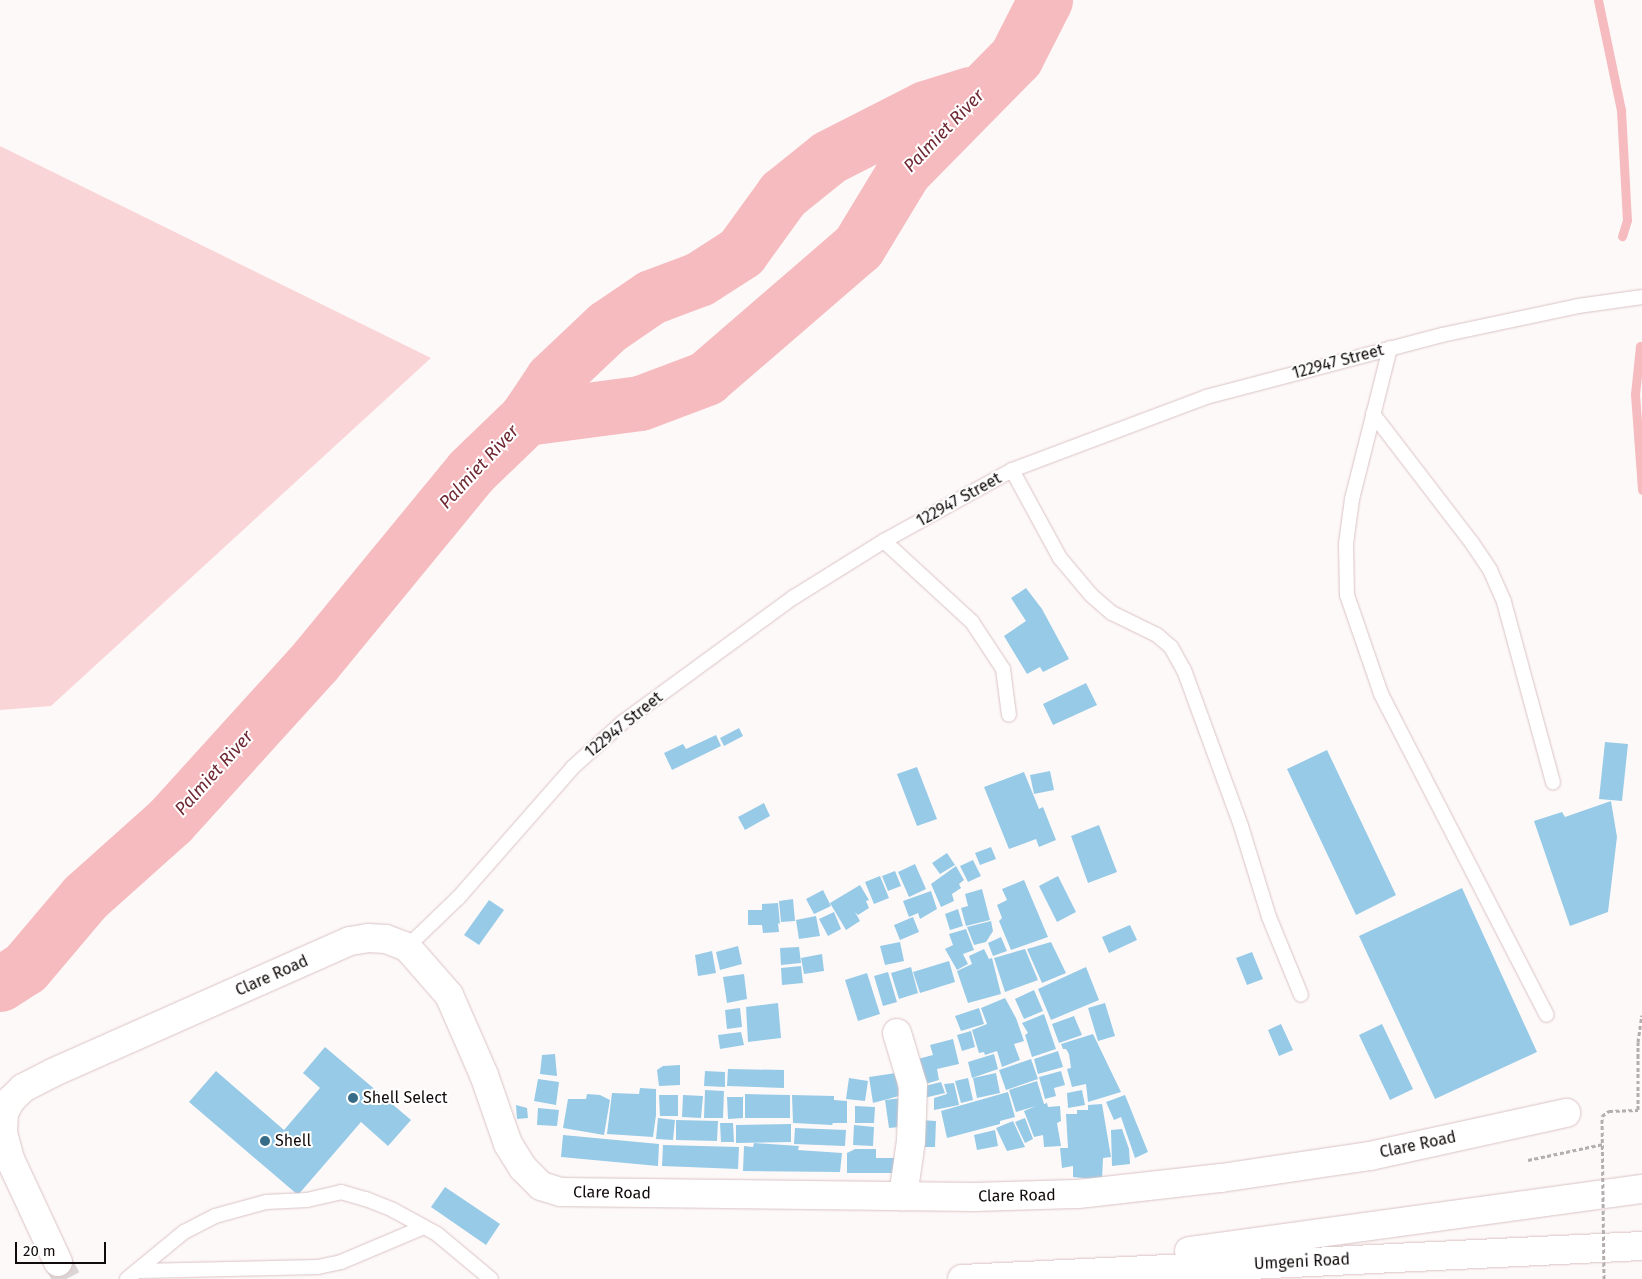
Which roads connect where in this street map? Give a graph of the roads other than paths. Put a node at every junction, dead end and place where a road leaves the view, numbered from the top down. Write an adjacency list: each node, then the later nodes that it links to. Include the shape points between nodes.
1 (1642, 297): 2 (lane, 122947 Street, via 1578,306)
2 (1390, 348): 3 (lane); 4 (lane, 122947 Street, via 1206,397)
3 (1373, 414): 7 (lane, via 1490,570 1504,602); 10 (lane, via 1352,499 1346,544 1347,595 1381,694)
4 (1012, 470): 5 (lane, 122947 Street); 9 (lane, via 1060,558 1091,595 1112,613 1157,635 1171,647 1184,670 1241,826 1269,916)
5 (884, 541): 6 (lane, via 972,622 1003,669); 8 (lane, 122947 Street, via 794,597 623,722 573,767 458,898)
6 (1009, 716)
7 (1553, 782)
8 (407, 947): 14 (main road, Clare Road, via 449,995 484,1075 508,1144 523,1168 541,1186 561,1192); 17 (main road, Clare Road, via 386,939 350,941 52,1072 23,1088 4,1113 3,1132 10,1159)
9 (1301, 995)
10 (1547, 1015)
11 (897, 1033): 14 (main road, via 913,1086)
12 (1566, 1113): 14 (main road, Clare Road, via 1370,1156 1221,1178 1078,1194)
13 (1642, 1189): 19 (main road)
14 (904, 1196)
15 (424, 1227): 18 (lane, via 342,1262 318,1267); 18 (lane, via 393,1210 341,1192 307,1200 266,1202 215,1216 184,1232); 21 (lane, via 437,1234)
16 (1642, 1246): 19 (main road, Umgeni Road)
17 (58, 1262)
18 (140, 1270): 20 (lane)
19 (997, 1277): 22 (main road, Umgeni Road)
20 (127, 1279)
21 (490, 1279)
22 (962, 1279)

